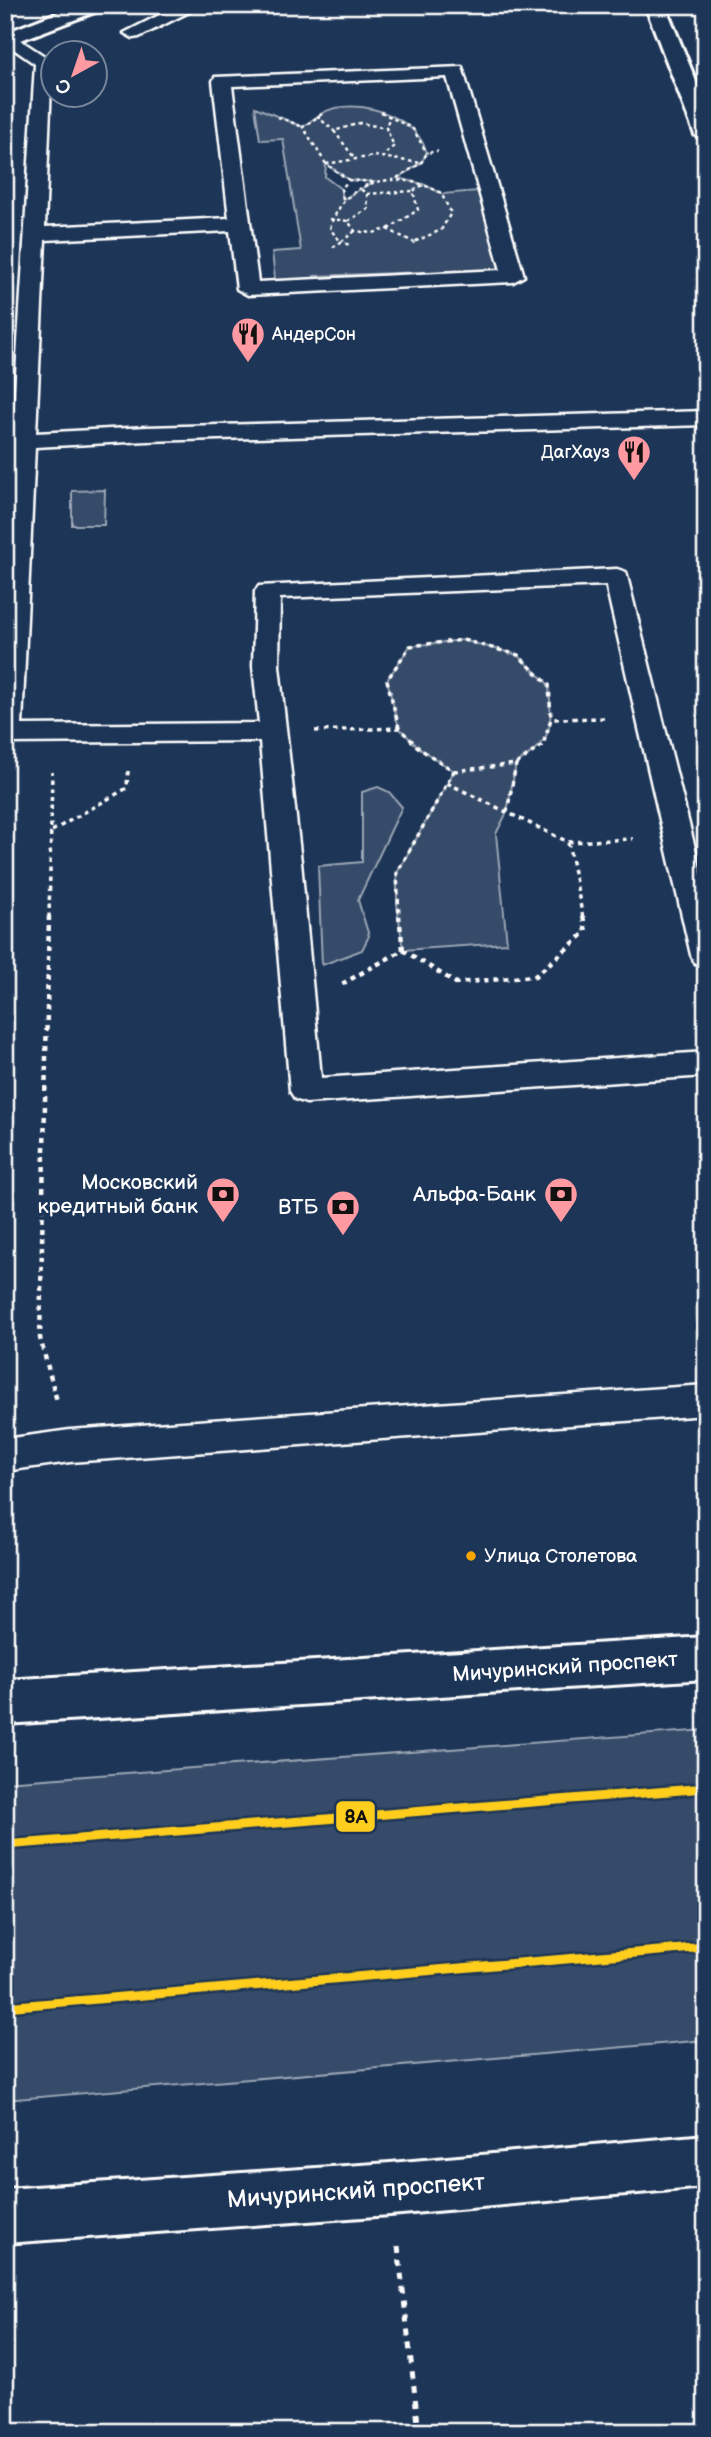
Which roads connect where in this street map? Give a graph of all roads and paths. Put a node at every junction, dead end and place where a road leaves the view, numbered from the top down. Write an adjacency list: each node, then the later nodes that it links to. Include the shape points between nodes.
1 (96, 5): 5 (main road)
2 (194, 5): 4 (lane)
3 (655, 5): 12 (main road)
4 (133, 33)
5 (8, 39): 29 (lane, via 44,62)
6 (378, 111): 8 (path)
7 (326, 112): 9 (path)
8 (390, 115): 10 (path); 13 (path, via 413,129)
9 (317, 116): 11 (path); 17 (path, via 303,127)
10 (386, 128): 11 (path, via 371,121); 14 (path, via 394,146)
11 (334, 131): 15 (path)
12 (706, 135)
13 (427, 153)
14 (385, 154): 15 (path); 16 (path)
15 (353, 156): 17 (path)
16 (421, 163)
17 (326, 164): 18 (path)
18 (348, 180): 19 (path); 24 (path, via 341,189)
19 (374, 181): 20 (path, via 397,178); 21 (path)
20 (423, 184): 22 (path); 31 (path, via 443,194 451,213 441,230)
21 (359, 189): 23 (path); 24 (path)
22 (413, 191): 23 (path); 27 (path, via 418,210)
23 (367, 194): 25 (path, via 368,209)
24 (343, 199): 30 (path, via 331,214 330,229)
25 (348, 221)
26 (240, 224): 26 (lane, via 248,289 513,276 455,71 222,81); 29 (lane)
27 (387, 229)
28 (355, 231): 30 (path)
29 (34, 234): 35 (lane)
30 (341, 242): 32 (path); 33 (path)
31 (404, 244)
32 (331, 248)
33 (361, 248)
34 (706, 418): 35 (lane)
35 (23, 441): 36 (lane)
36 (13, 476): 42 (lane)
37 (651, 718): 38 (path); 40 (lane, via 617,577 268,591 266,666); 49 (lane)
38 (551, 719): 39 (path, via 550,685 518,655 463,640 410,646 387,680); 44 (path, via 543,746)
39 (399, 728): 40 (path); 45 (path, via 420,749)
40 (273, 732): 41 (lane); 54 (lane)
41 (54, 733): 42 (lane); 48 (path)
42 (6, 734)
43 (129, 761): 48 (path, via 127,788)
44 (516, 764): 45 (path); 47 (path)
45 (454, 771): 46 (path)
46 (447, 783): 47 (path); 52 (path, via 397,873)
47 (507, 812): 50 (path)
48 (51, 832): 57 (path, via 40,1338)
49 (678, 837): 50 (path); 51 (lane)
50 (568, 842): 52 (path, via 586,932 535,976 456,983)
51 (695, 867): 53 (lane)
52 (403, 950): 54 (path)
53 (706, 956)
54 (298, 1007): 55 (lane, via 306,1091)
55 (706, 1064)
56 (706, 1400): 57 (lane)
57 (70, 1446): 58 (lane)
58 (5, 1455)
59 (706, 1658): 60 (main road, Мичуринский проспект)
60 (5, 1702)
61 (706, 2161): 62 (main road, Мичуринский проспект)
62 (390, 2189): 63 (main road, Мичуринский проспект); 64 (path)
63 (5, 2216)
64 (419, 2432)

